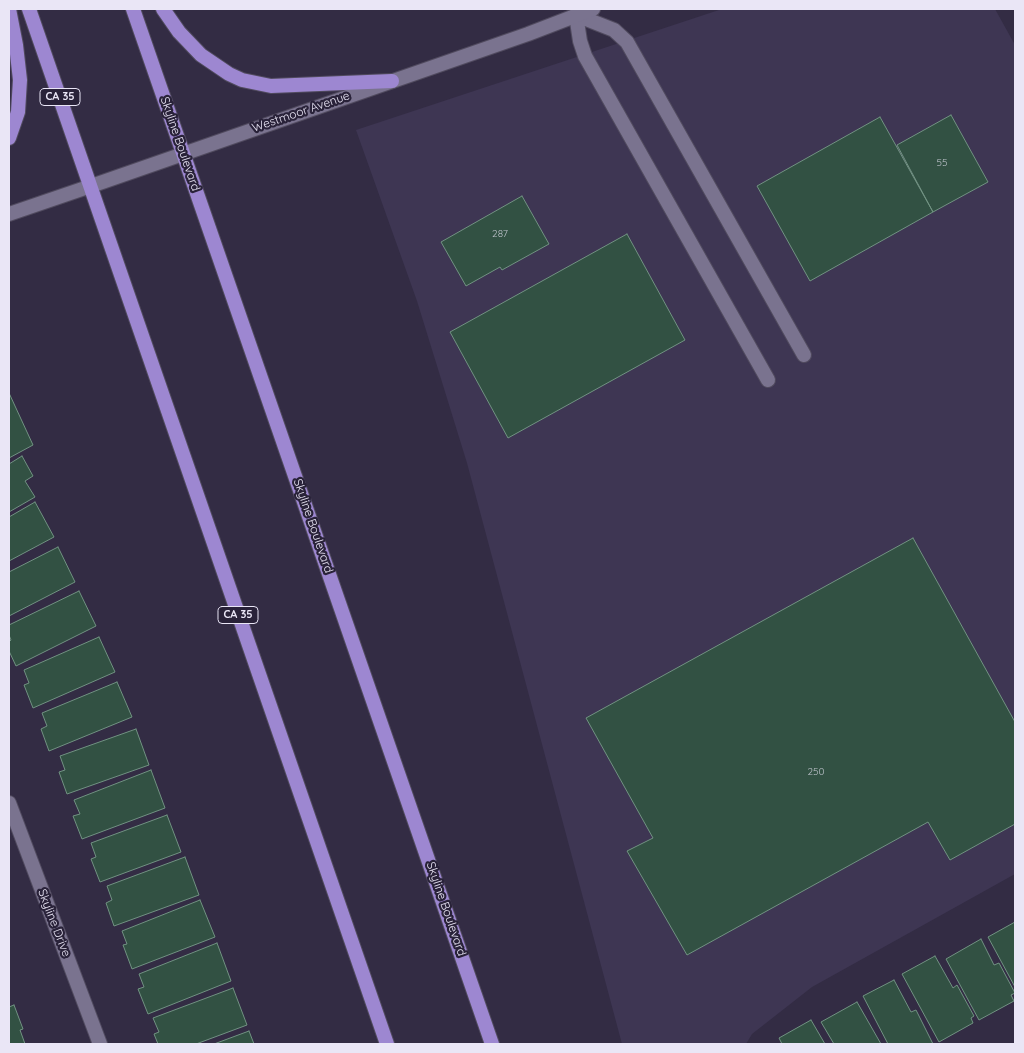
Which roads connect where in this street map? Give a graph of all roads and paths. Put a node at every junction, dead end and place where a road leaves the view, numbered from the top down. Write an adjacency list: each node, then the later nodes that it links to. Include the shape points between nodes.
1 (9, 9): 8 (main road, via 20,80 18,112)
2 (29, 9): 10 (main road, CA 35)
3 (133, 9): 9 (main road, Skyline Boulevard)
4 (163, 9): 7 (main road, via 201,55 242,80 272,86)
5 (593, 9): 6 (street, Westmoor Avenue)
6 (574, 12): 7 (street, Westmoor Avenue, via 528,34); 12 (street, via 614,30 627,42); 13 (street, via 585,56)
7 (392, 81): 9 (street, Westmoor Avenue)
8 (9, 138)
9 (183, 152): 10 (street, Westmoor Avenue); 17 (main road, Skyline Boulevard)
10 (90, 186): 11 (street, Westmoor Avenue); 16 (main road, CA 35)
11 (9, 214)
12 (804, 355)
13 (768, 380)
14 (9, 803): 15 (street, Skyline Drive)
15 (100, 1044)
16 (387, 1044)
17 (492, 1044)

